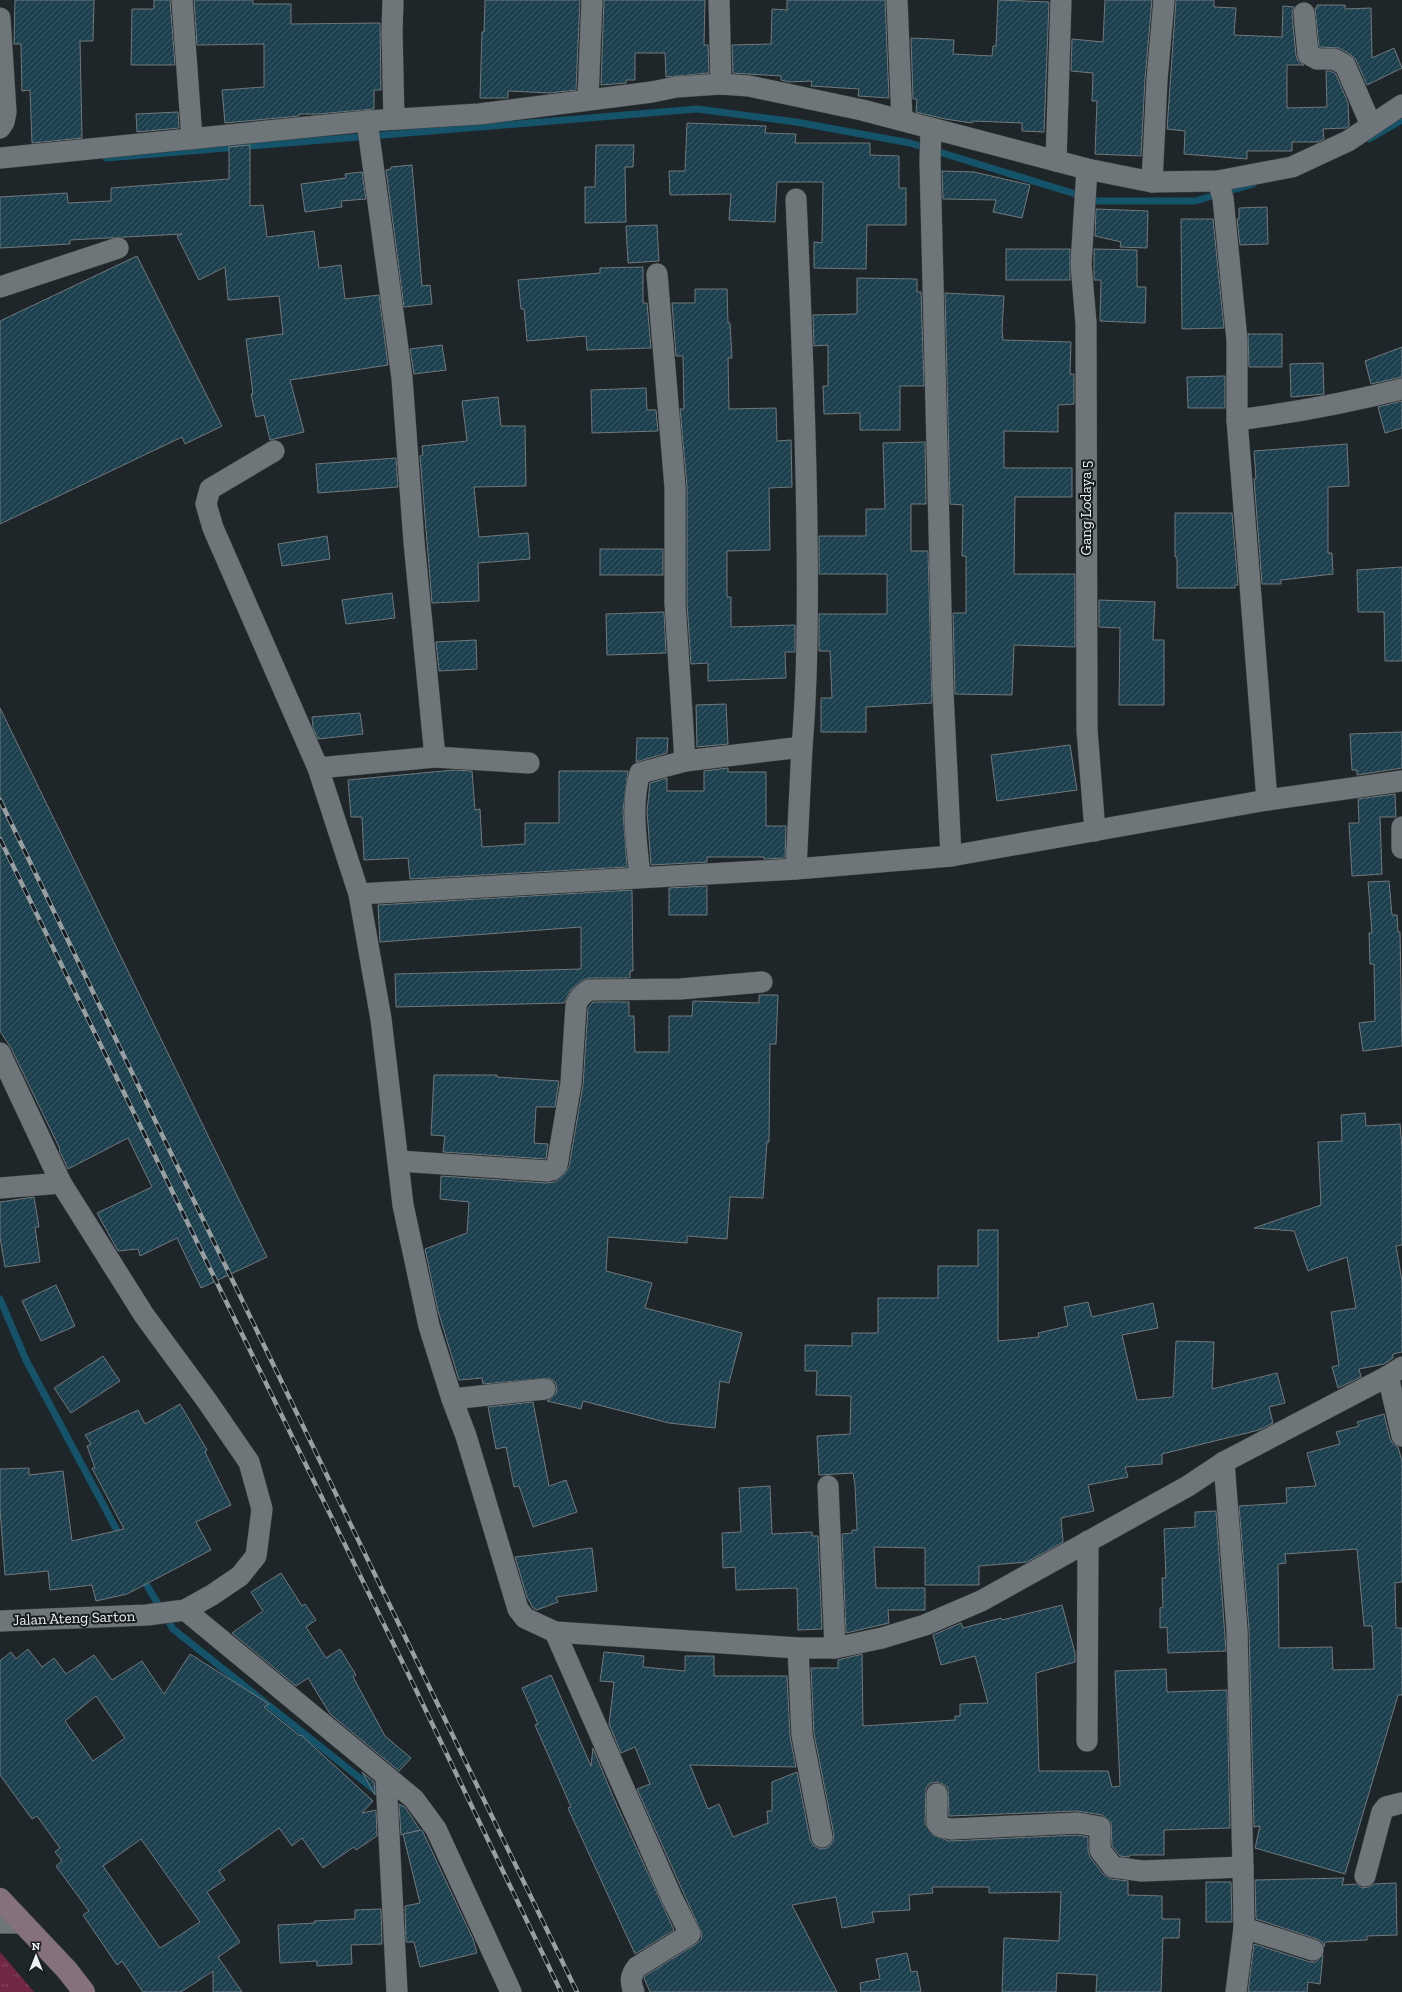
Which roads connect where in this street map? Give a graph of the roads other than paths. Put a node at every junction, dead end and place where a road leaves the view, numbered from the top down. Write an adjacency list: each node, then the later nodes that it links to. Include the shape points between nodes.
1 (182, 0): 19 (street)
2 (393, 0): 13 (street)
3 (592, 0): 11 (street)
4 (719, 0): 10 (street)
5 (897, 0): 14 (street)
6 (1061, 0): 21 (street)
7 (1164, 0): 23 (street)
8 (1304, 13): 16 (street, via 1308,54 1317,59 1334,59 1345,65)
9 (0, 18): 17 (street, via 6,112)
10 (721, 84): 11 (street, via 676,87); 14 (street, via 748,86)
11 (588, 99): 13 (street, via 479,114)
12 (1402, 105): 16 (street)
13 (394, 119): 15 (street)
14 (902, 120): 18 (street)
15 (367, 124): 19 (street); 33 (street, via 402,378 414,542)
16 (1371, 125): 24 (street, via 1348,141 1292,167)
17 (0, 128)
18 (930, 132): 21 (street); 42 (street, via 943,692)
19 (192, 139): 20 (street)
20 (0, 158)
21 (1056, 160): 22 (street)
22 (1086, 177): 23 (street); 40 (street, Gang Lodaya 5, via 1081,264 1086,323 1087,730)
23 (1152, 182): 24 (street)
24 (1221, 188): 30 (street, via 1237,340)
25 (796, 199): 32 (street, via 806,458 807,682)
26 (118, 248): 28 (street)
27 (657, 274): 34 (street, via 675,486 675,603)
28 (0, 287)
29 (1402, 389): 30 (street, via 1347,403)
30 (1236, 420): 38 (street)
31 (274, 451): 36 (street, via 210,489 206,504 213,528)
32 (802, 747): 34 (street); 43 (street)
33 (436, 758): 35 (street); 36 (street)
34 (685, 761): 44 (street, via 640,773 636,788)
35 (529, 763)
36 (318, 768): 45 (street)
37 (1402, 781): 38 (street)
38 (1266, 800): 40 (street)
39 (1402, 827): 41 (street)
40 (1095, 831): 42 (street)
41 (1402, 848)
42 (951, 856): 43 (street)
43 (796, 869): 44 (street)
44 (640, 877): 45 (street)
45 (359, 894): 48 (street, via 381,1020)
46 (762, 982): 48 (street, via 680,989 589,990 578,998 567,1116 557,1165 552,1170)
47 (0, 1053): 49 (street)
48 (399, 1161): 53 (street, via 403,1205 429,1326)
49 (61, 1183): 50 (street); 58 (street, via 144,1315 249,1462 262,1509 256,1556 240,1576)
50 (0, 1188)
51 (1395, 1372): 54 (street); 55 (street)
52 (545, 1389): 53 (street)
53 (452, 1398): 60 (street, via 466,1436 518,1609 525,1618)
54 (1402, 1436)
55 (1224, 1462): 57 (street, via 1188,1486); 68 (street, via 1237,1630)
56 (828, 1486): 62 (street)
57 (1088, 1541): 62 (street, via 974,1604 911,1629); 63 (street)
58 (180, 1610): 59 (street, Jalan Ateng Sarton, via 148,1615); 64 (street)
59 (0, 1621)
60 (555, 1632): 61 (street); 78 (street, via 665,1884 690,1934 637,1967 631,1974)
61 (798, 1648): 62 (street); 67 (street, via 802,1735)
62 (835, 1648)
63 (1087, 1741)
64 (386, 1777): 76 (street); 77 (street, via 414,1800 436,1829)
65 (937, 1794): 68 (street, via 937,1823 941,1827 951,1829 1078,1823 1100,1827 1100,1850 1113,1867 1142,1871)
66 (1402, 1803): 69 (street, via 1386,1807 1382,1812)
67 (822, 1837)
68 (1243, 1867): 73 (street)
69 (1365, 1876)
70 (0, 1899): 72 (street)
71 (0, 1923): 72 (street)
72 (22, 1923): 75 (street, via 67,1970)
73 (1244, 1928): 74 (street); 79 (street)
74 (1313, 1950)
75 (84, 1992)
76 (397, 1992)
77 (511, 1992)
78 (634, 1992)
79 (1236, 1992)

